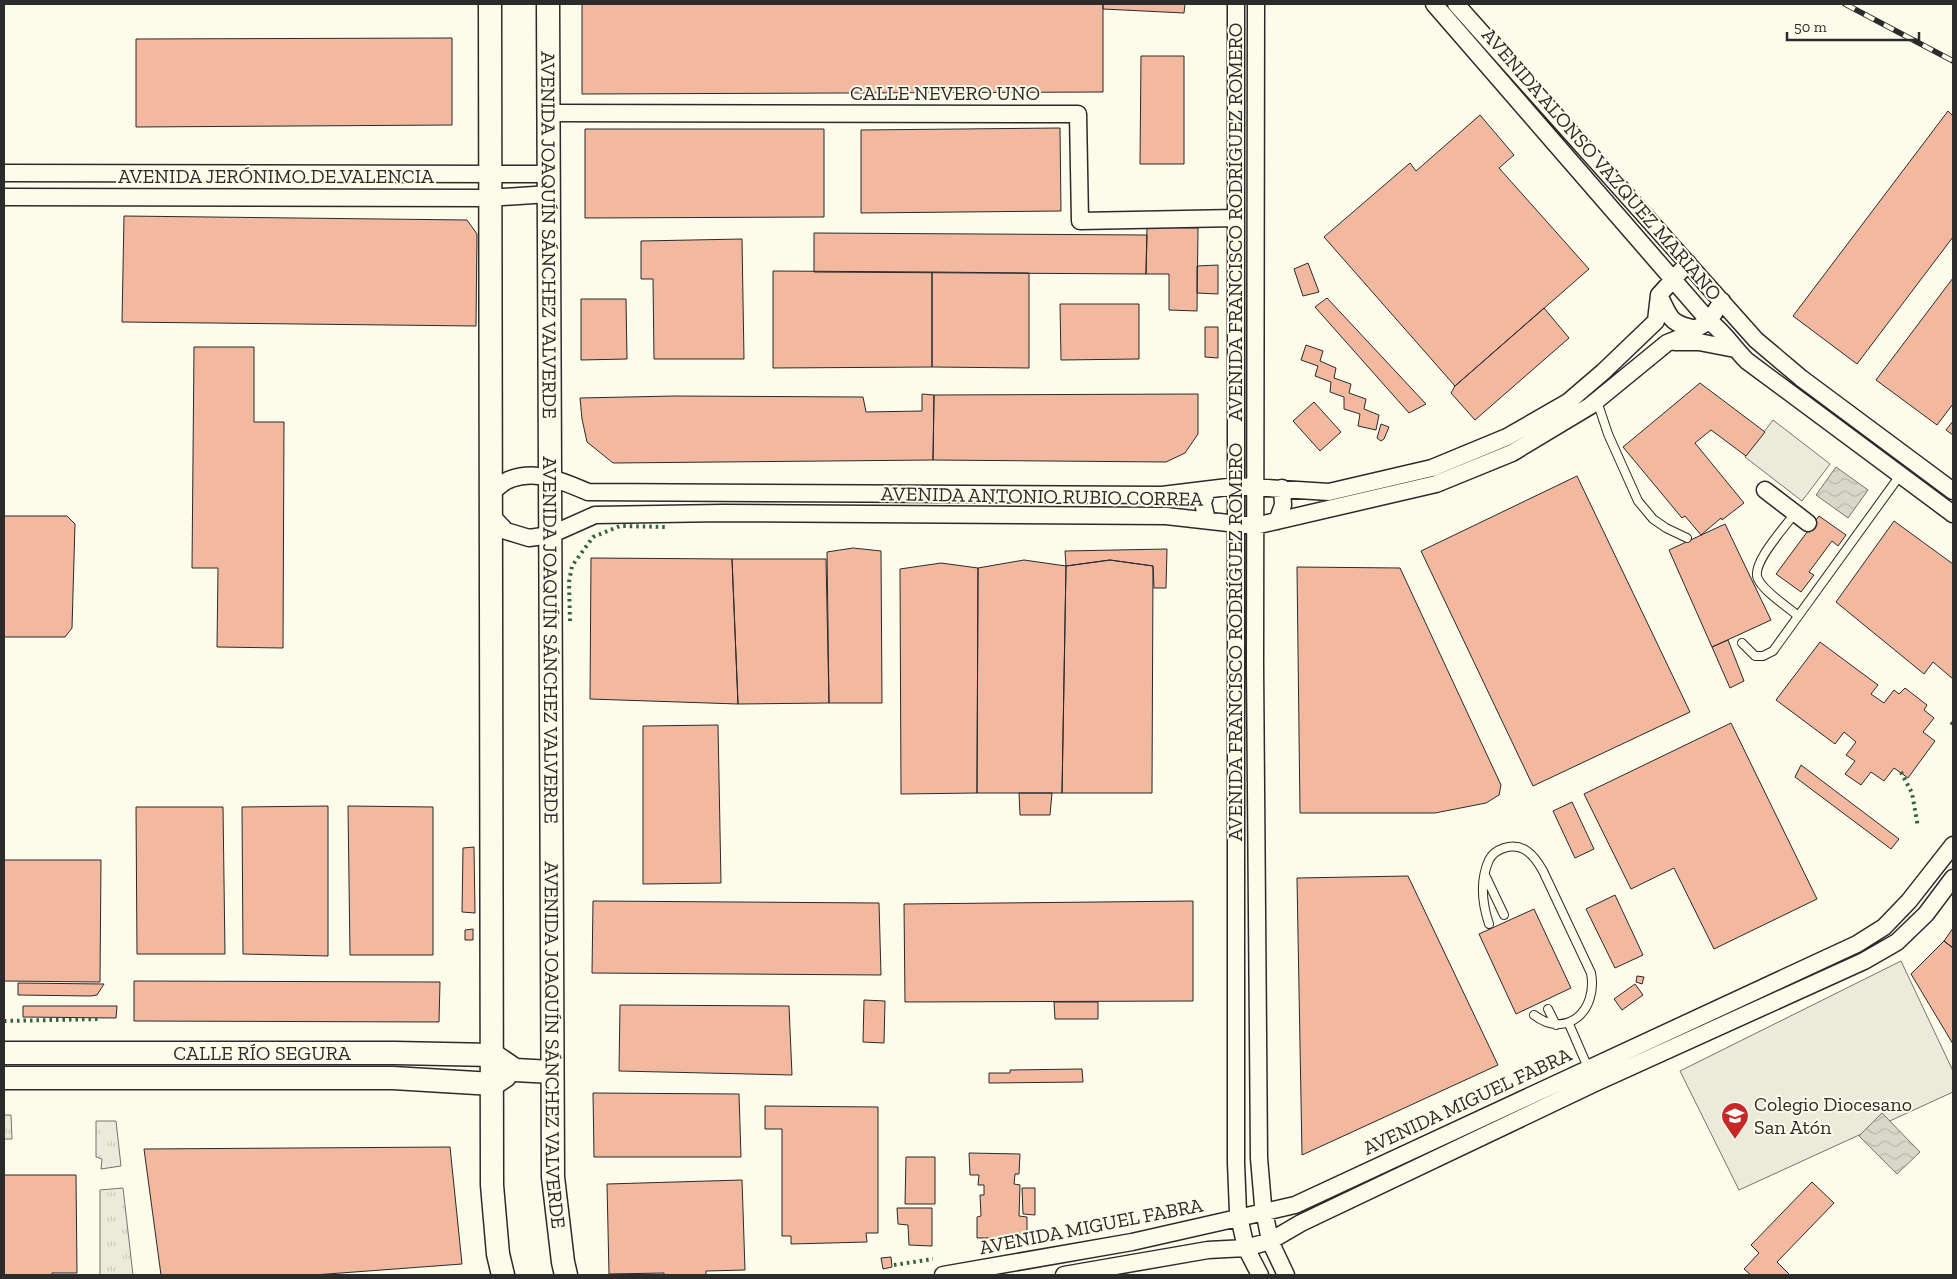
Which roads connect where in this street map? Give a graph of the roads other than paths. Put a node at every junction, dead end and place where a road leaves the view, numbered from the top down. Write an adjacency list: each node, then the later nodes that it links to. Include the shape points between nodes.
1 (490, 4): 9 (main road)
2 (548, 4): 7 (main road, AVENIDA JOAQUÍN SÁNCHEZ VALVERDE)
3 (1236, 4): 13 (street, AVENIDA FRANCISCO RODRÍGUEZ ROMERO)
4 (1256, 4): 28 (street, AVENIDA FRANCISCO RODRÍGUEZ ROMERO)
5 (1434, 4): 15 (street, AVENIDA ALONSO VAZQUEZ MARIANO)
6 (1456, 4): 14 (street, AVENIDA ALONSO VAZQUEZ MARIANO)
7 (549, 113): 10 (main road, AVENIDA JOAQUÍN SÁNCHEZ VALVERDE); 13 (street, CALLE NEVERO UNO, via 1078,114 1080,221)
8 (4, 173): 9 (street, AVENIDA JERÓNIMO DE VALENCIA)
9 (489, 174): 10 (street, AVENIDA JERÓNIMO DE VALENCIA); 12 (main road)
10 (548, 184): 12 (street, AVENIDA JERÓNIMO DE VALENCIA); 25 (main road, AVENIDA JOAQUÍN SÁNCHEZ VALVERDE)
11 (4, 197): 12 (street, AVENIDA JERÓNIMO DE VALENCIA)
12 (489, 198): 33 (main road)
13 (1236, 218): 27 (street, AVENIDA FRANCISCO RODRÍGUEZ ROMERO)
14 (1688, 263): 15 (street); 17 (street, AVENIDA ALONSO VAZQUEZ MARIANO)
15 (1674, 280): 16 (street); 19 (street, AVENIDA ALONSO VAZQUEZ MARIANO)
16 (1659, 295): 18 (street, via 1656,321); 19 (street, via 1671,319 1678,325)
17 (1722, 301): 19 (street, AVENIDA ANTONIO RUBIO CORREA); 32 (street, AVENIDA ALONSO VAZQUEZ MARIANO, via 1756,340 1801,378)
18 (1652, 325): 20 (street); 22 (street, AVENIDA ANTONIO RUBIO CORREA)
19 (1708, 326): 20 (street, AVENIDA ANTONIO RUBIO CORREA); 21 (street, AVENIDA ALONSO VAZQUEZ MARIANO)
20 (1668, 342): 21 (street, via 1698,342); 23 (street, AVENIDA ANTONIO RUBIO CORREA)
21 (1735, 349): 24 (street, AVENIDA ALONSO VAZQUEZ MARIANO)
22 (1581, 391): 23 (street); 26 (street, AVENIDA ANTONIO RUBIO CORREA, via 1568,402 1507,436 1432,468)
23 (1594, 404): 34 (street, AVENIDA ANTONIO RUBIO CORREA, via 1512,453 1436,484); 43 (lane, via 1638,501 1653,519)
24 (1901, 474): 35 (street, AVENIDA ALONSO VAZQUEZ MARIANO); 44 (lane)
25 (550, 477): 30 (street, AVENIDA ANTONIO RUBIO CORREA, via 588,492 1162,495); 33 (street, AVENIDA ANTONIO RUBIO CORREA, via 529,475 510,479); 42 (main road, AVENIDA JOAQUÍN SÁNCHEZ VALVERDE)
26 (1386, 479): 29 (street, AVENIDA ANTONIO RUBIO CORREA, via 1329,492); 34 (street)
27 (1236, 486): 28 (street, AVENIDA ANTONIO RUBIO CORREA); 30 (street, AVENIDA ANTONIO RUBIO CORREA); 40 (street, AVENIDA FRANCISCO RODRÍGUEZ ROMERO)
28 (1256, 486): 29 (street, AVENIDA ANTONIO RUBIO CORREA); 41 (street, AVENIDA FRANCISCO RODRÍGUEZ ROMERO)
29 (1282, 488): 39 (street, AVENIDA FRANCISCO RODRÍGUEZ ROMERO, via 1283,505)
30 (1207, 490): 38 (street, AVENIDA FRANCISCO RODRÍGUEZ ROMERO, via 1203,503)
31 (1765, 490): 37 (street)
32 (1953, 491)
33 (491, 492): 36 (main road)
34 (1390, 495): 39 (street, AVENIDA ANTONIO RUBIO CORREA)
35 (1953, 514)
36 (491, 516): 42 (street, AVENIDA ANTONIO RUBIO CORREA, via 506,531 521,536); 53 (main road)
37 (1801, 518): 44 (lane, via 1765,554 1756,574 1758,580)
38 (1207, 520): 40 (street, AVENIDA ANTONIO RUBIO CORREA); 42 (street, AVENIDA ANTONIO RUBIO CORREA, via 1157,516 595,515)
39 (1277, 521): 41 (street, AVENIDA ANTONIO RUBIO CORREA)
40 (1236, 523): 41 (street, AVENIDA ANTONIO RUBIO CORREA); 65 (street, AVENIDA FRANCISCO RODRÍGUEZ ROMERO, via 1236,1163)
41 (1255, 526): 64 (street, AVENIDA FRANCISCO RODRÍGUEZ ROMERO, via 1259,1158)
42 (550, 535): 60 (main road, AVENIDA JOAQUÍN SÁNCHEZ VALVERDE)
43 (1687, 538)
44 (1798, 616): 45 (lane, via 1772,651 1763,656 1755,656)
45 (1742, 643)
46 (1953, 845): 61 (street, AVENIDA MIGUEL FABRA, via 1910,901 1884,927 1857,944)
47 (1484, 873): 49 (lane); 50 (lane, via 1483,894); 54 (lane, via 1490,857 1510,846 1521,847 1537,860 1591,974 1590,1000 1578,1017)
48 (1953, 878): 61 (street, AVENIDA MIGUEL FABRA, via 1926,914 1897,942 1864,961)
49 (1504, 915)
50 (1489, 924)
51 (1548, 1009): 55 (lane)
52 (1534, 1014): 55 (lane)
53 (492, 1019): 58 (main road, via 471,1045); 59 (main road)
54 (1568, 1024): 55 (lane); 61 (lane)
55 (1556, 1025)
56 (4, 1053): 57 (main road, CALLE RÍO SEGURA)
57 (89, 1053): 58 (main road, CALLE RÍO SEGURA); 63 (main road)
58 (395, 1053): 59 (main road, CALLE RÍO SEGURA)
59 (498, 1070): 60 (main road, CALLE RÍO SEGURA); 63 (main road, CALLE RÍO SEGURA, via 393,1078); 68 (main road, via 492,1185)
60 (552, 1072): 69 (main road, AVENIDA JOAQUÍN SÁNCHEZ VALVERDE, via 553,1177)
61 (1591, 1075): 64 (street, AVENIDA MIGUEL FABRA, via 1295,1205); 66 (street, AVENIDA MIGUEL FABRA)
62 (4, 1078): 63 (main road, CALLE RÍO SEGURA)
63 (89, 1078)
64 (1264, 1212): 65 (street, AVENIDA MIGUEL FABRA); 66 (street, AVENIDA FRANCISCO RODRÍGUEZ ROMERO)
65 (1240, 1219): 67 (street, AVENIDA FRANCISCO RODRÍGUEZ ROMERO); 70 (street, AVENIDA MIGUEL FABRA, via 1132,1242)
66 (1270, 1241): 67 (street, AVENIDA MIGUEL FABRA); 73 (street, AVENIDA FRANCISCO RODRÍGUEZ ROMERO)
67 (1246, 1248): 71 (street, AVENIDA MIGUEL FABRA, via 1208,1250); 72 (street, AVENIDA FRANCISCO RODRÍGUEZ ROMERO)
68 (503, 1275)
69 (566, 1275)
70 (943, 1275)
71 (1064, 1275)
72 (1260, 1275)
73 (1286, 1275)

